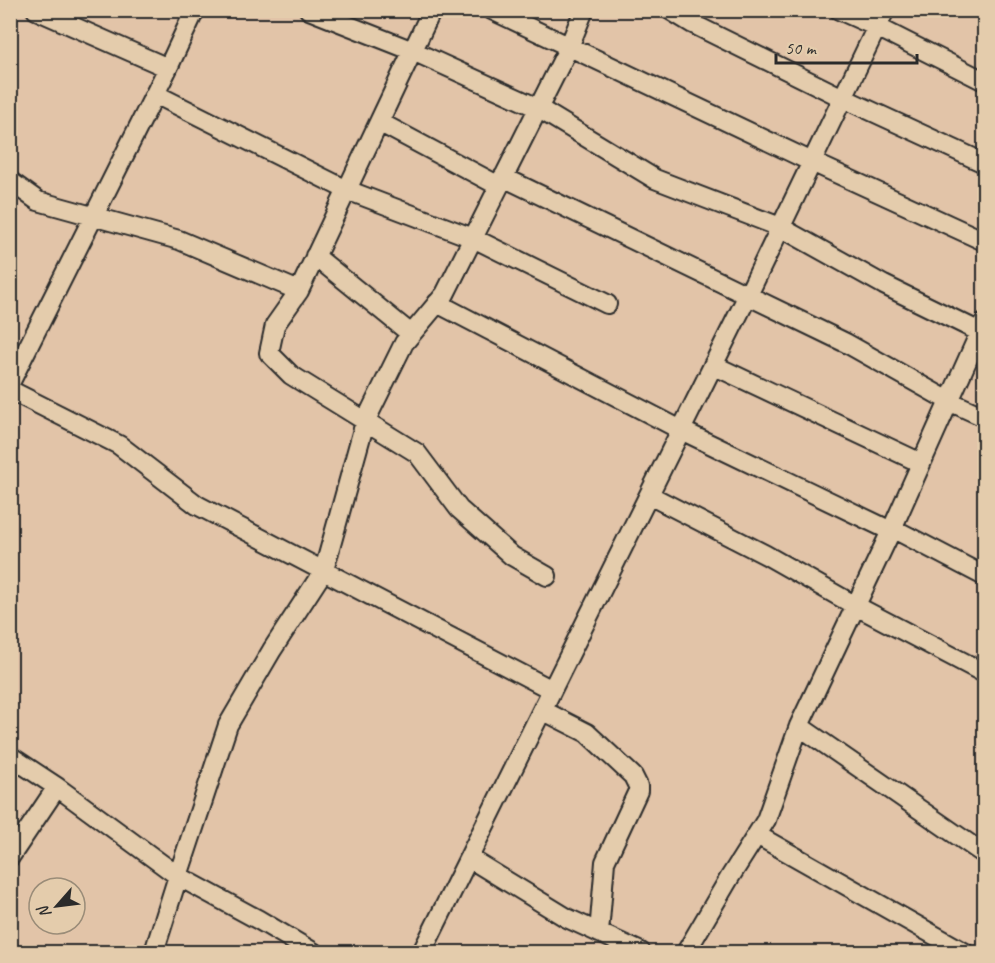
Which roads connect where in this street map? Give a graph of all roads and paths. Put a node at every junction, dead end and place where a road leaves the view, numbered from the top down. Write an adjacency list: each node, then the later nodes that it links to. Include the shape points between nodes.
1 (36, 10): 12 (street)
2 (195, 10): 12 (street)
3 (309, 10): 11 (street)
4 (432, 10): 11 (street)
5 (492, 10): 10 (street)
6 (584, 10): 10 (street)
7 (670, 10): 15 (street)
8 (839, 10): 9 (street)
9 (881, 19): 13 (street); 15 (street)
10 (569, 47): 16 (street); 18 (street)
11 (414, 51): 16 (street); 17 (street)
12 (168, 68): 14 (street)
13 (984, 81)
14 (155, 94): 22 (street); 23 (street)
15 (843, 98): 18 (street); 19 (street)
16 (538, 108): 21 (street); 24 (street, via 655,179)
17 (379, 122): 21 (street); 22 (street)
18 (812, 162): 24 (street); 26 (street)
19 (984, 163)
20 (10, 181): 23 (street, via 38,201)
21 (501, 182): 25 (street); 29 (street)
22 (347, 190): 25 (street); 27 (street)
23 (93, 217): 28 (street, via 179,240); 34 (street)
24 (780, 227): 29 (street); 32 (street, via 884,285)
25 (473, 238): 30 (street); 31 (street)
26 (984, 241)
27 (315, 256): 28 (street); 33 (street)
28 (299, 291): 40 (street, via 275,325 268,353 291,375)
29 (748, 295): 35 (street); 38 (street, via 846,343)
30 (437, 303): 33 (street); 41 (street)
31 (607, 304)
32 (983, 329): 38 (street)
33 (411, 334): 40 (street)
34 (16, 357): 36 (street)
35 (713, 365): 41 (street); 42 (street)
36 (10, 383)
37 (10, 390): 45 (street, via 119,445 197,505)
38 (949, 401): 39 (street); 42 (street)
39 (984, 417)
40 (366, 422): 45 (street); 46 (street, via 417,453 459,509 512,556)
41 (681, 430): 43 (street); 44 (street)
42 (921, 463): 44 (street)
43 (649, 495): 48 (street); 50 (street)
44 (892, 529): 47 (street); 48 (street)
45 (324, 570): 50 (street); 59 (street, via 228,725)
46 (547, 576)
47 (984, 576)
48 (856, 606): 49 (street); 52 (street)
49 (984, 673)
50 (552, 690): 51 (street)
51 (542, 710): 58 (street); 60 (street, via 587,734 633,776 638,786 605,862)
52 (799, 726): 55 (street, via 766,820); 56 (street)
53 (10, 756): 54 (street)
54 (57, 787): 57 (street); 59 (street)
55 (757, 835): 65 (street); 66 (street)
56 (984, 854)
57 (10, 857)
58 (469, 858): 60 (street); 63 (street)
59 (178, 876): 61 (street); 62 (street)
60 (599, 933): 64 (street)
61 (154, 952)
62 (313, 952)
63 (422, 952)
64 (640, 952)
65 (686, 952)
66 (964, 952)

